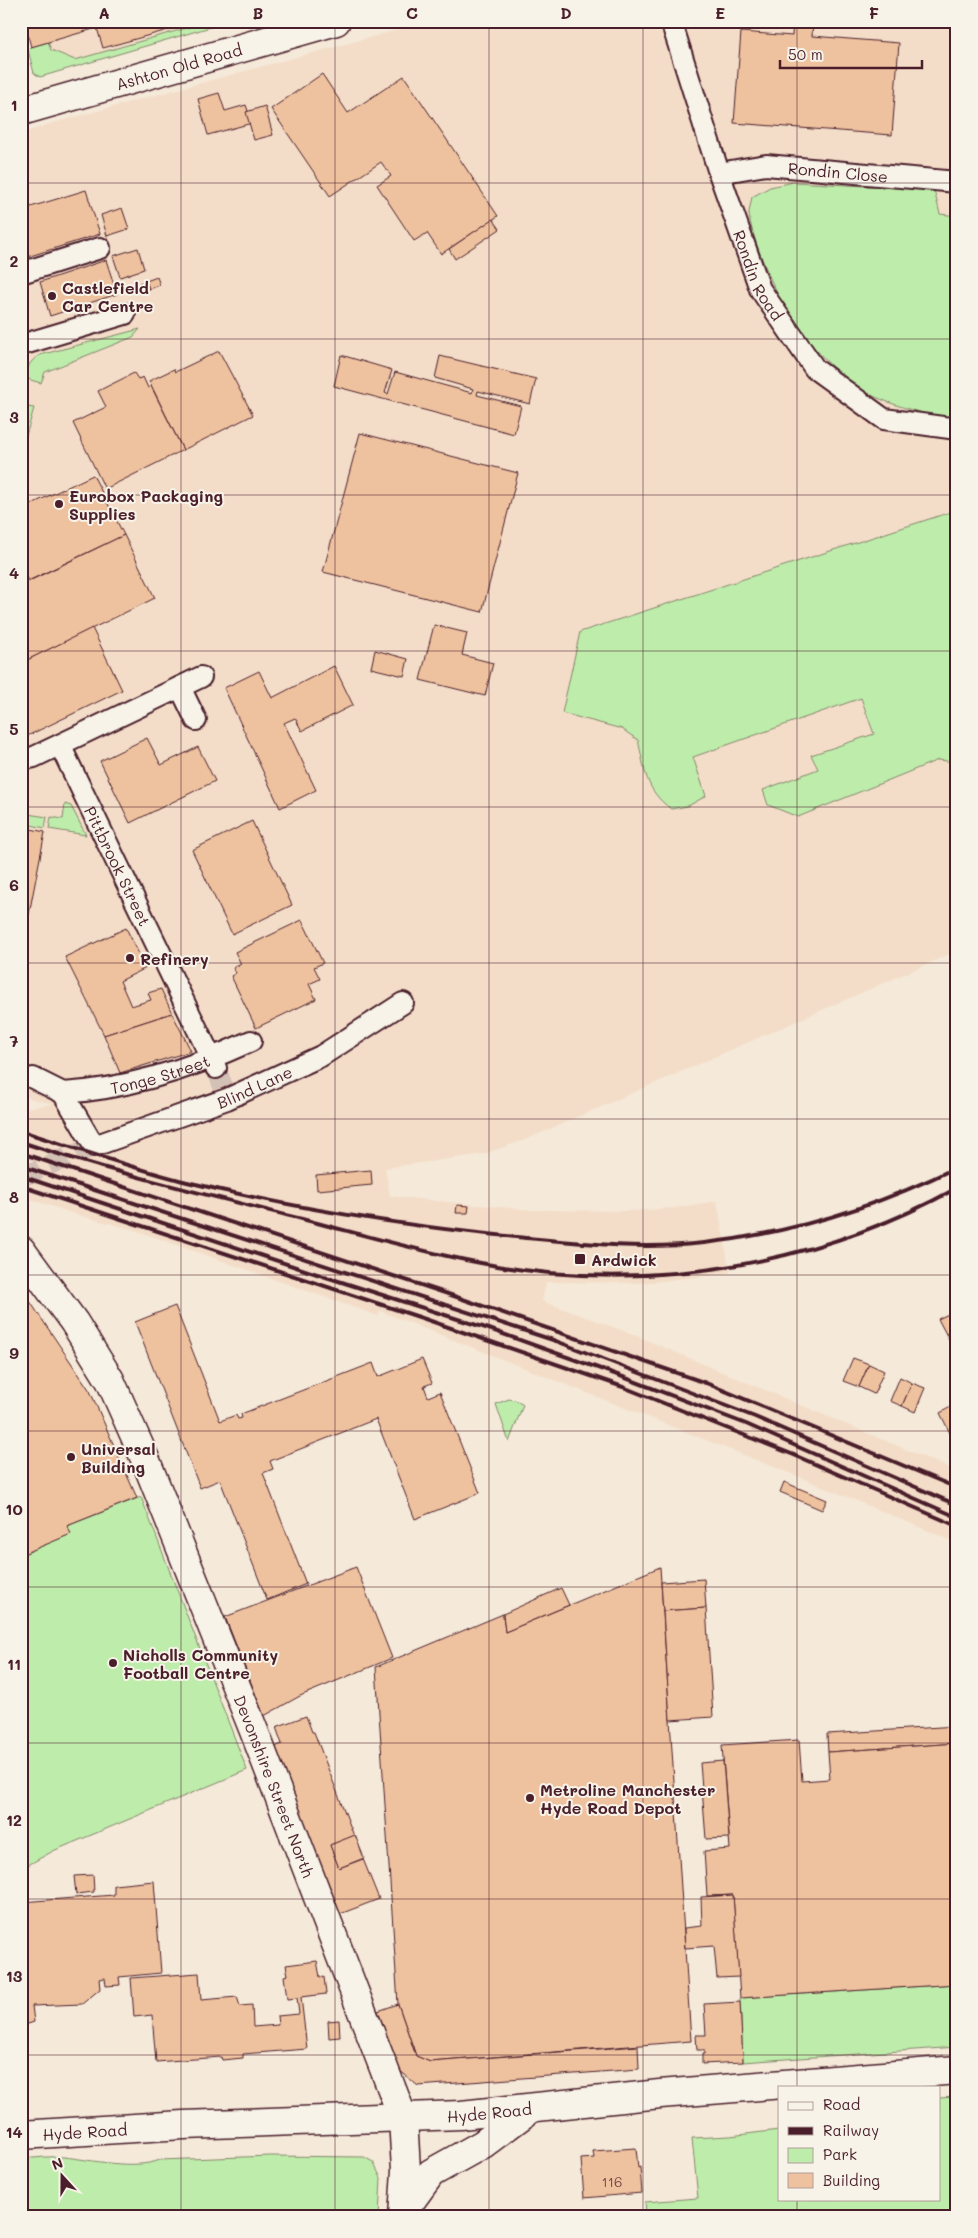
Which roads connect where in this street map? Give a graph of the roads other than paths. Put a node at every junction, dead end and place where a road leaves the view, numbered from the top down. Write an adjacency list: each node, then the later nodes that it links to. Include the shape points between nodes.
1 (336, 21): 3 (highway, Ashton Old Road)
2 (671, 21): 4 (street, Rondin Road)
3 (21, 110)
4 (719, 173): 5 (street, Rondin Close, via 766,165); 10 (street, Rondin Road, via 760,289 815,369 884,419)
5 (957, 182)
6 (100, 248): 7 (street)
7 (21, 274)
8 (125, 314): 9 (street)
9 (21, 345)
10 (957, 429)
11 (201, 678): 12 (street)
12 (180, 688): 13 (street); 14 (street)
13 (196, 720)
14 (60, 745): 15 (street); 18 (street, Pittbrook Street)
15 (21, 760)
16 (403, 1004): 20 (street, Blind Lane, via 321,1056 94,1146)
17 (251, 1041): 18 (street, Tonge Street)
18 (214, 1063): 20 (street, Tonge Street, via 125,1085)
19 (33, 1078): 20 (street)
20 (63, 1093)
21 (21, 1250): 24 (highway, Devonshire Street North, via 74,1322 110,1380 146,1461)
22 (957, 2070): 23 (highway, Hyde Road)
23 (531, 2108): 24 (highway, Hyde Road); 26 (highway, via 483,2144 431,2173)
24 (403, 2118): 25 (highway, Hyde Road); 26 (highway, Devonshire Street North)
25 (21, 2135)
26 (404, 2213)

